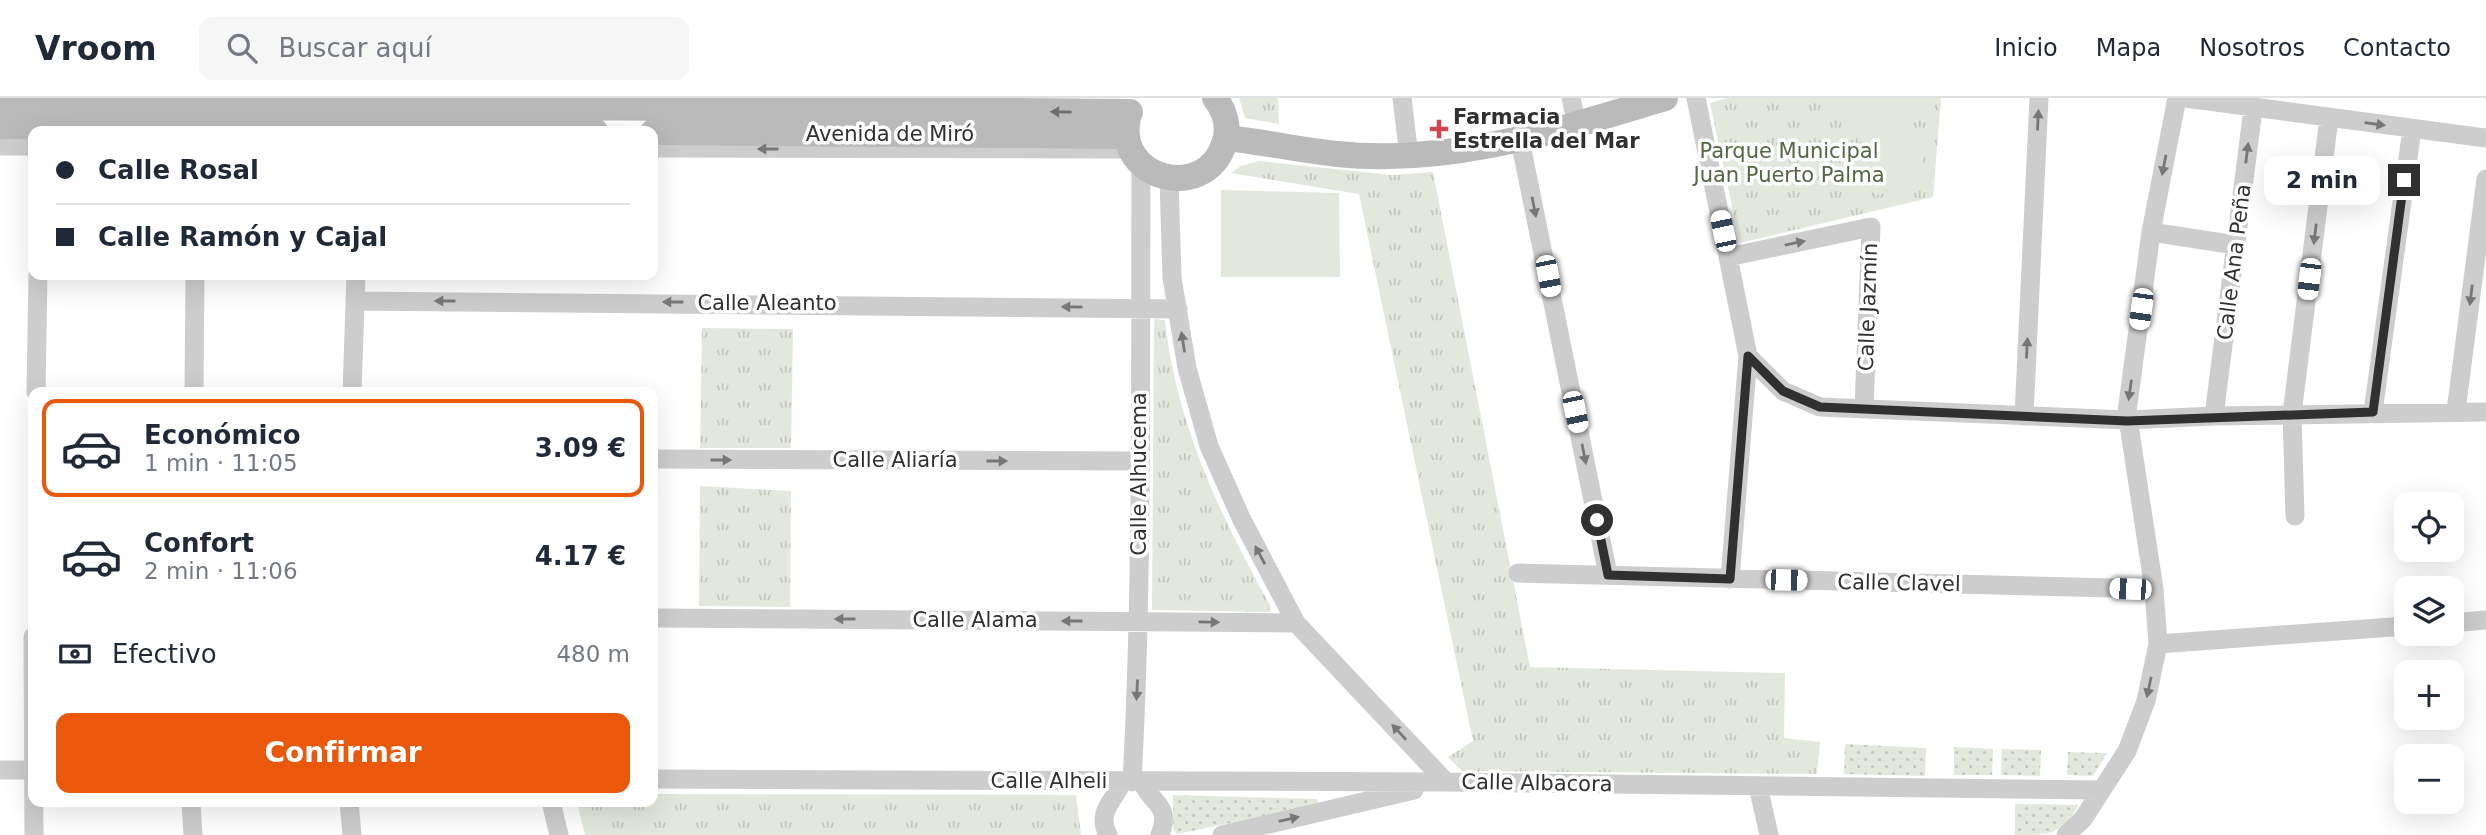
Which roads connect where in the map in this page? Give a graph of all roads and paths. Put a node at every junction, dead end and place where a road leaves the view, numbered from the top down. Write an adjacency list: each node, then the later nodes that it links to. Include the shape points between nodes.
1 (1215, 98): 18 (main road, via 1227,121)
2 (1402, 98): 24 (street)
3 (1571, 98): 12 (street)
4 (1665, 98): 12 (main road)
5 (1696, 98): 29 (street)
6 (2039, 98): 45 (street, one-way to 6)
7 (2177, 98): 27 (street, one-way to 27)
8 (2186, 98): 10 (street)
9 (0, 102): 17 (main road, Avenida de Miró, one-way to 9)
10 (2253, 108): 11 (street); 28 (street, Calle Ana Peña, one-way to 10)
11 (2329, 118): 15 (street, one-way to 15); 44 (street, one-way to 44)
12 (1577, 124): 20 (main road)
13 (0, 126): 14 (main road)
14 (28, 126)
15 (2412, 129): 19 (street); 42 (street)
16 (658, 132): 17 (main road, Avenida de Miró)
17 (1133, 132): 23 (street, one-way to 23); 25 (main road); 34 (street, Calle Alhucema)
18 (1227, 138): 24 (main road, via 1338,154); 25 (main road, via 1212,165 1185,179)
19 (2486, 138)
20 (1520, 140): 24 (main road); 52 (street, one-way to 52)
21 (0, 146): 22 (street)
22 (28, 146)
23 (658, 148)
24 (1409, 156)
25 (1169, 179): 35 (street, Calle Albacora, via 1172,278)
26 (2486, 179): 41 (street, one-way to 41)
27 (2151, 232): 28 (street); 47 (street, one-way to 47)
28 (2236, 245): 46 (street, Calle Ana Peña)
29 (1728, 257): 36 (street); 40 (street, Calle Jazmín, one-way to 40, via 1871,227)
30 (38, 280): 37 (street)
31 (195, 280): 38 (street)
32 (356, 280): 33 (street)
33 (355, 301): 34 (street, Calle Aleanto, one-way to 33); 39 (street)
34 (1140, 307): 35 (street, Calle Aleanto); 49 (street, Calle Alhucema)
35 (1178, 309): 59 (street, Calle Albacora, one-way to 35, via 1209,446 1187,368)
36 (1748, 356): 40 (street, via 1783,391 1820,407); 53 (street)
37 (36, 387)
38 (194, 387)
39 (352, 387)
40 (1864, 408): 45 (street)
41 (2456, 411): 42 (street); 43 (street)
42 (2373, 412): 44 (street)
43 (2486, 412)
44 (2292, 414): 46 (street); 50 (street)
45 (2024, 416): 47 (street)
46 (2214, 416): 47 (street)
47 (2127, 421): 54 (street)
48 (658, 459): 49 (street, Calle Aliaría, one-way to 49)
49 (1138, 461): 57 (street, Calle Alhucema)
50 (2295, 516)
51 (1518, 573): 52 (street, Calle Clavel)
52 (1608, 575): 53 (street, Calle Clavel)
53 (1730, 579): 54 (street, Calle Clavel)
54 (2154, 590): 61 (street)
55 (658, 618): 57 (street, Calle Alama, one-way to 55)
56 (2486, 620): 58 (street)
57 (1140, 621): 59 (street, Calle Alama, one-way to 59); 65 (street, Calle Alhucema, one-way to 65)
58 (2464, 622)
59 (1296, 623): 66 (street, Calle Albacora, one-way to 59)
60 (2394, 627): 61 (street)
61 (2158, 645): 68 (street, one-way to 68, via 2146,701 2127,751)
62 (0, 769): 63 (street)
63 (28, 770)
64 (658, 779): 65 (street, Calle Alheli)
65 (1132, 782): 66 (street, Calle Alheli); 77 (street, via 1105,808); 78 (street, via 1161,805 1164,826)
66 (1446, 782): 67 (street, Calle Albacora); 79 (street, one-way to 66)
67 (1758, 786): 68 (street, Calle Albacora); 80 (street)
68 (2100, 790): 81 (street, via 2083,819)
69 (33, 807): 73 (street)
70 (191, 807): 74 (street)
71 (349, 807): 75 (street)
72 (552, 807): 76 (street)
73 (34, 835)
74 (193, 835)
75 (352, 835)
76 (559, 835)
77 (1108, 835)
78 (1160, 835)
79 (1222, 835)
80 (1769, 835)
81 (2066, 835)

